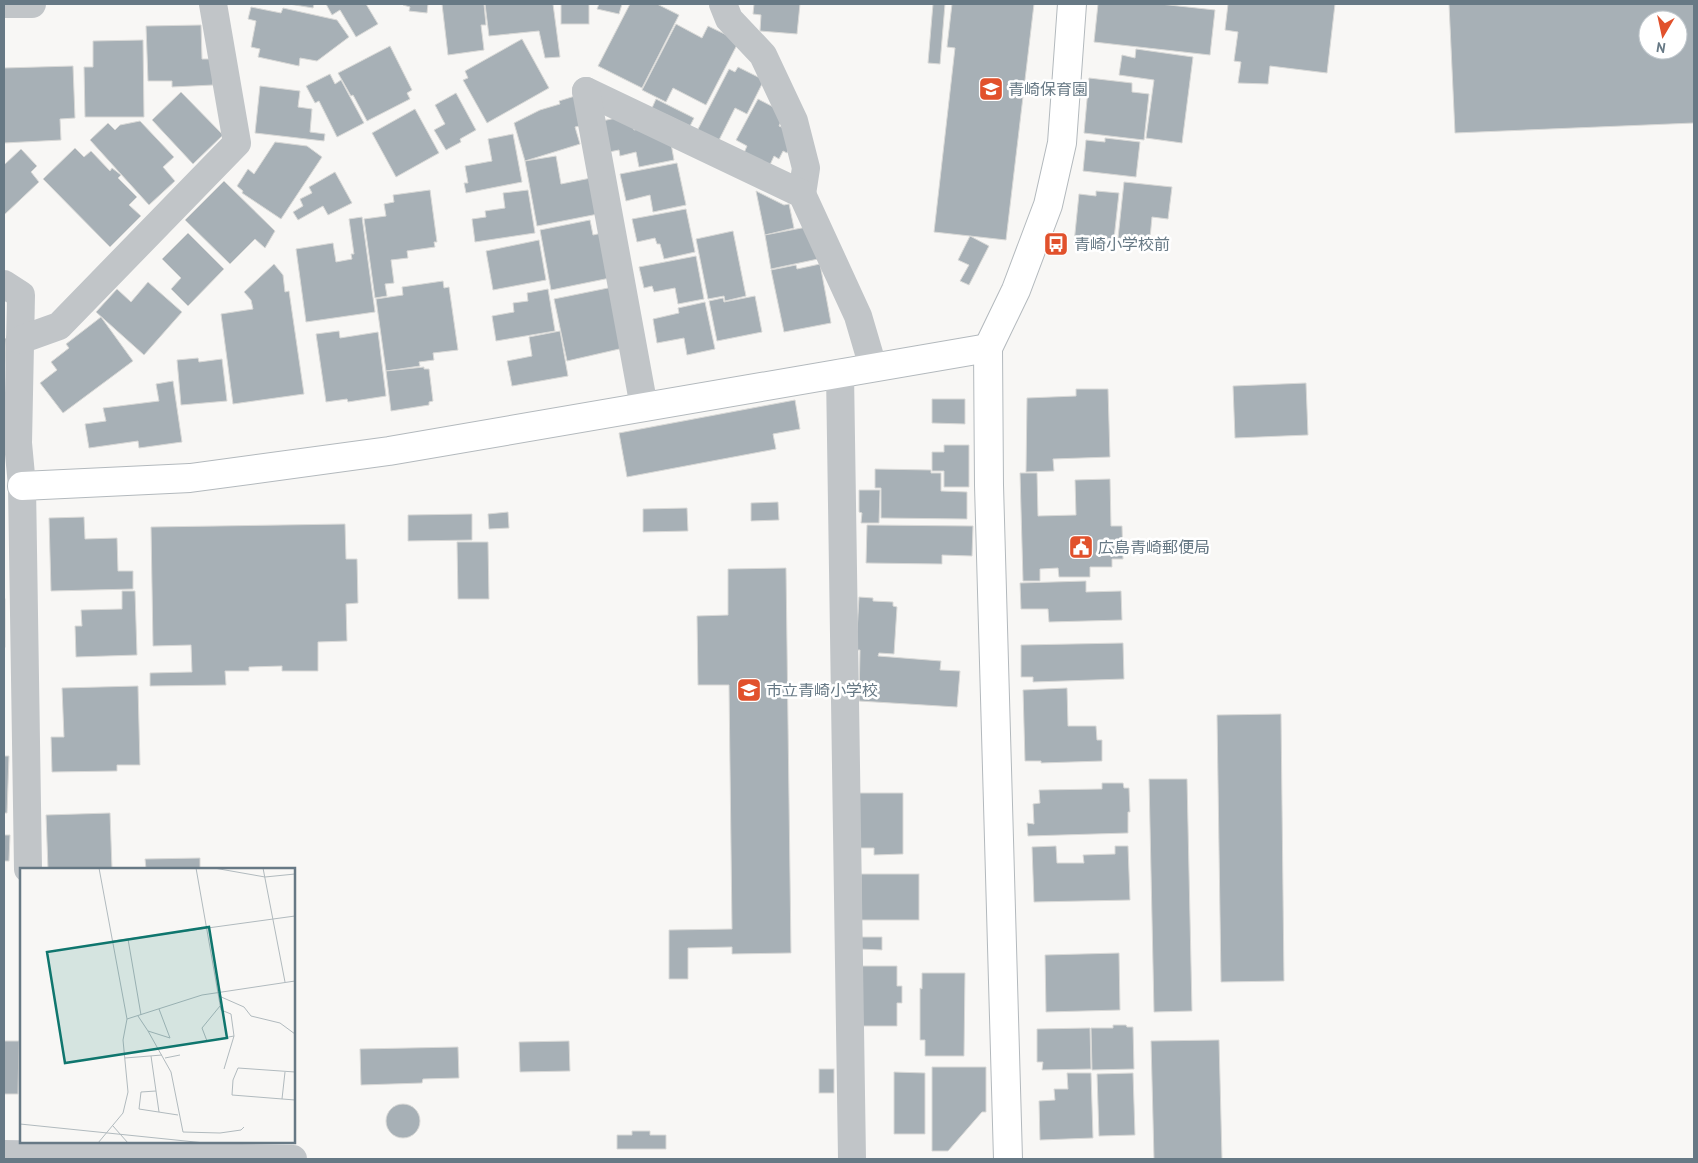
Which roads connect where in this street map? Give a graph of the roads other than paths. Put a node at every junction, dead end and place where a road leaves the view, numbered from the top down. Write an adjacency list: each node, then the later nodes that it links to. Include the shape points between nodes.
1 (4, 4): 2 (street)
2 (32, 4)
3 (213, 4): 8 (street, via 237,143 59,326)
4 (723, 4): 6 (street, via 729,20 763,55 794,121 806,168)
5 (1072, 4): 9 (street, via 1062,143 1048,205 1016,290)
6 (802, 194): 10 (street, via 858,316); 12 (street, via 586,91)
7 (4, 284): 8 (street, via 21,295)
8 (20, 340): 13 (street)
9 (988, 348): 10 (street); 20 (street)
10 (873, 368): 11 (street)
11 (840, 373): 12 (street); 19 (street)
12 (644, 407): 14 (street, via 389,450 190,478)
13 (11, 439): 14 (street)
14 (13, 486): 15 (street)
15 (28, 868)
16 (32, 1152): 17 (street); 18 (street)
17 (4, 1154)
18 (294, 1159)
19 (852, 1159)
20 (1008, 1159)

